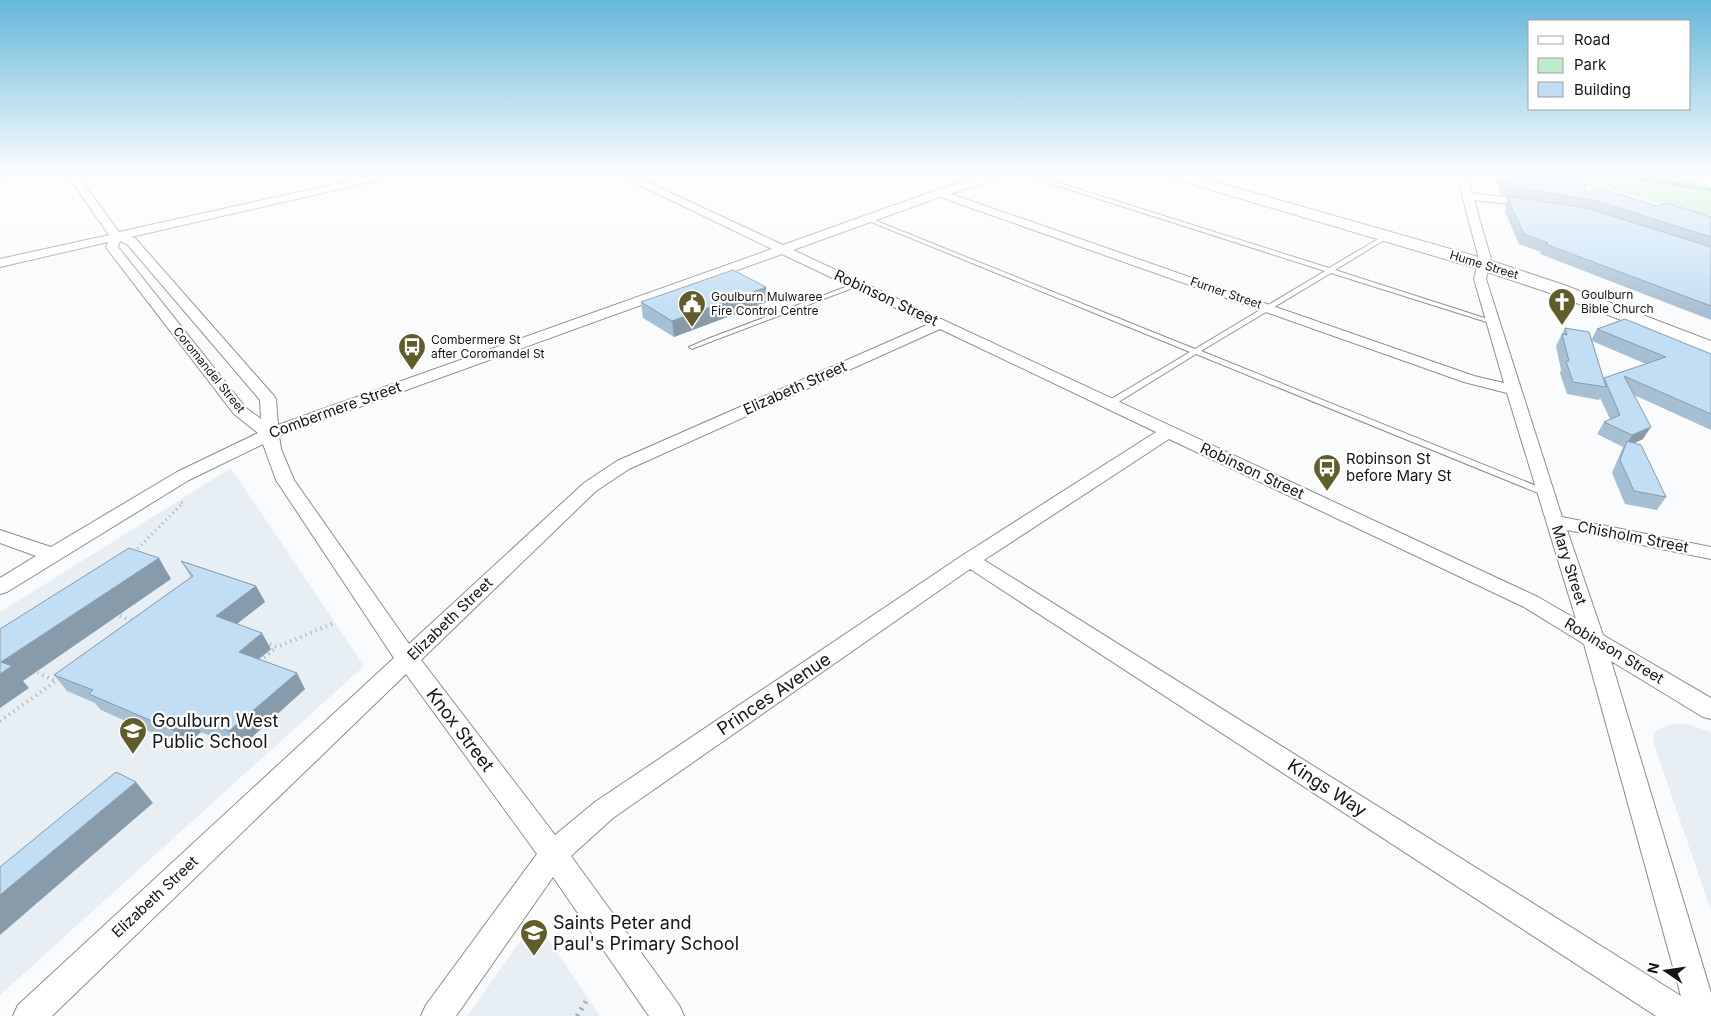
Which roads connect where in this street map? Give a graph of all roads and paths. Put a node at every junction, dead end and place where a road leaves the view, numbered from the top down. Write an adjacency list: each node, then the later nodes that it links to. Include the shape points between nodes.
1 (104, 219): 11 (street, Coromandel Street)
2 (190, 219): 11 (street)
3 (718, 219): 13 (street, Robinson Street)
4 (866, 219): 13 (street, Combermere Street)
5 (868, 219): 29 (lane)
6 (1014, 219): 21 (street, Furner Street)
7 (1169, 219): 16 (lane)
8 (1330, 219): 12 (main road, Hume Street)
9 (1345, 219): 14 (main road, Hume Street)
10 (1474, 219): 14 (street, Mary Street)
11 (116, 236): 15 (street); 17 (street, Coromandel Street, via 131,241); 18 (street, Coromandel Street, via 112,247)
12 (1387, 236): 14 (main road, Hume Street); 16 (lane)
13 (783, 250): 19 (street, Robinson Street); 34 (street, Combermere Street)
14 (1484, 262): 23 (street, Mary Street, via 1480,279); 25 (main road, Hume Street, via 1580,290); 27 (main road, Hume Street)
15 (0, 263)
16 (1331, 271): 21 (lane); 23 (lane)
17 (158, 272): 18 (street); 20 (street, Coromandel Street)
18 (136, 277): 22 (street, Coromandel Street)
19 (856, 285): 24 (street, Robinson Street); 26 (lane)
20 (189, 308): 22 (street); 28 (street, Coromandel Street)
21 (1268, 308): 29 (lane); 31 (street, Furner Street, via 1469,379)
22 (165, 315): 30 (street, Coromandel Street)
23 (1494, 323): 31 (street, Mary Street)
24 (940, 324): 32 (street, Robinson Street); 50 (street, Elizabeth Street, via 623,465 590,487)
25 (1711, 340)
26 (692, 346)
27 (1711, 348)
28 (227, 351): 30 (street); 34 (street, Coromandel Street, via 268,399)
29 (1194, 352): 32 (lane); 35 (lane)
30 (200, 360): 34 (street, Coromandel Street, via 240,411)
31 (1514, 390): 35 (street, Mary Street)
32 (1109, 404): 33 (street, Robinson Street)
33 (1168, 432): 42 (street, Princes Avenue); 47 (street, Robinson Street, via 1536,605)
34 (270, 434): 40 (street, Combermere Street, via 183,476); 50 (street, Knox Street, via 272,449 285,480)
35 (1546, 493): 37 (street, Mary Street)
36 (179, 501): 41 (path, via 183,503)
37 (1554, 521): 39 (street, Chisholm Street); 47 (street, Mary Street)
38 (0, 536): 40 (street)
39 (1711, 553)
40 (52, 556): 43 (street, Combermere Street)
41 (130, 556)
42 (970, 560): 55 (street, Princes Avenue, via 604,810); 61 (street, Kings Way)
43 (0, 587)
44 (106, 611): 46 (path)
45 (334, 622): 49 (path)
46 (140, 624)
47 (1593, 638): 53 (street, Robinson Street); 62 (street, Mary Street)
48 (260, 640): 49 (path)
49 (277, 646): 51 (path)
50 (408, 660): 55 (street, Knox Street); 57 (street, Elizabeth Street)
51 (257, 663)
52 (38, 673): 54 (path, via 56,681)
53 (1711, 710)
54 (1, 719)
55 (553, 854): 58 (street, Princes Avenue); 60 (street, Knox Street)
56 (588, 998): 59 (path)
57 (29, 1016)
58 (437, 1016)
59 (577, 1016)
60 (668, 1016)
61 (1684, 1016)
62 (1702, 1016)

